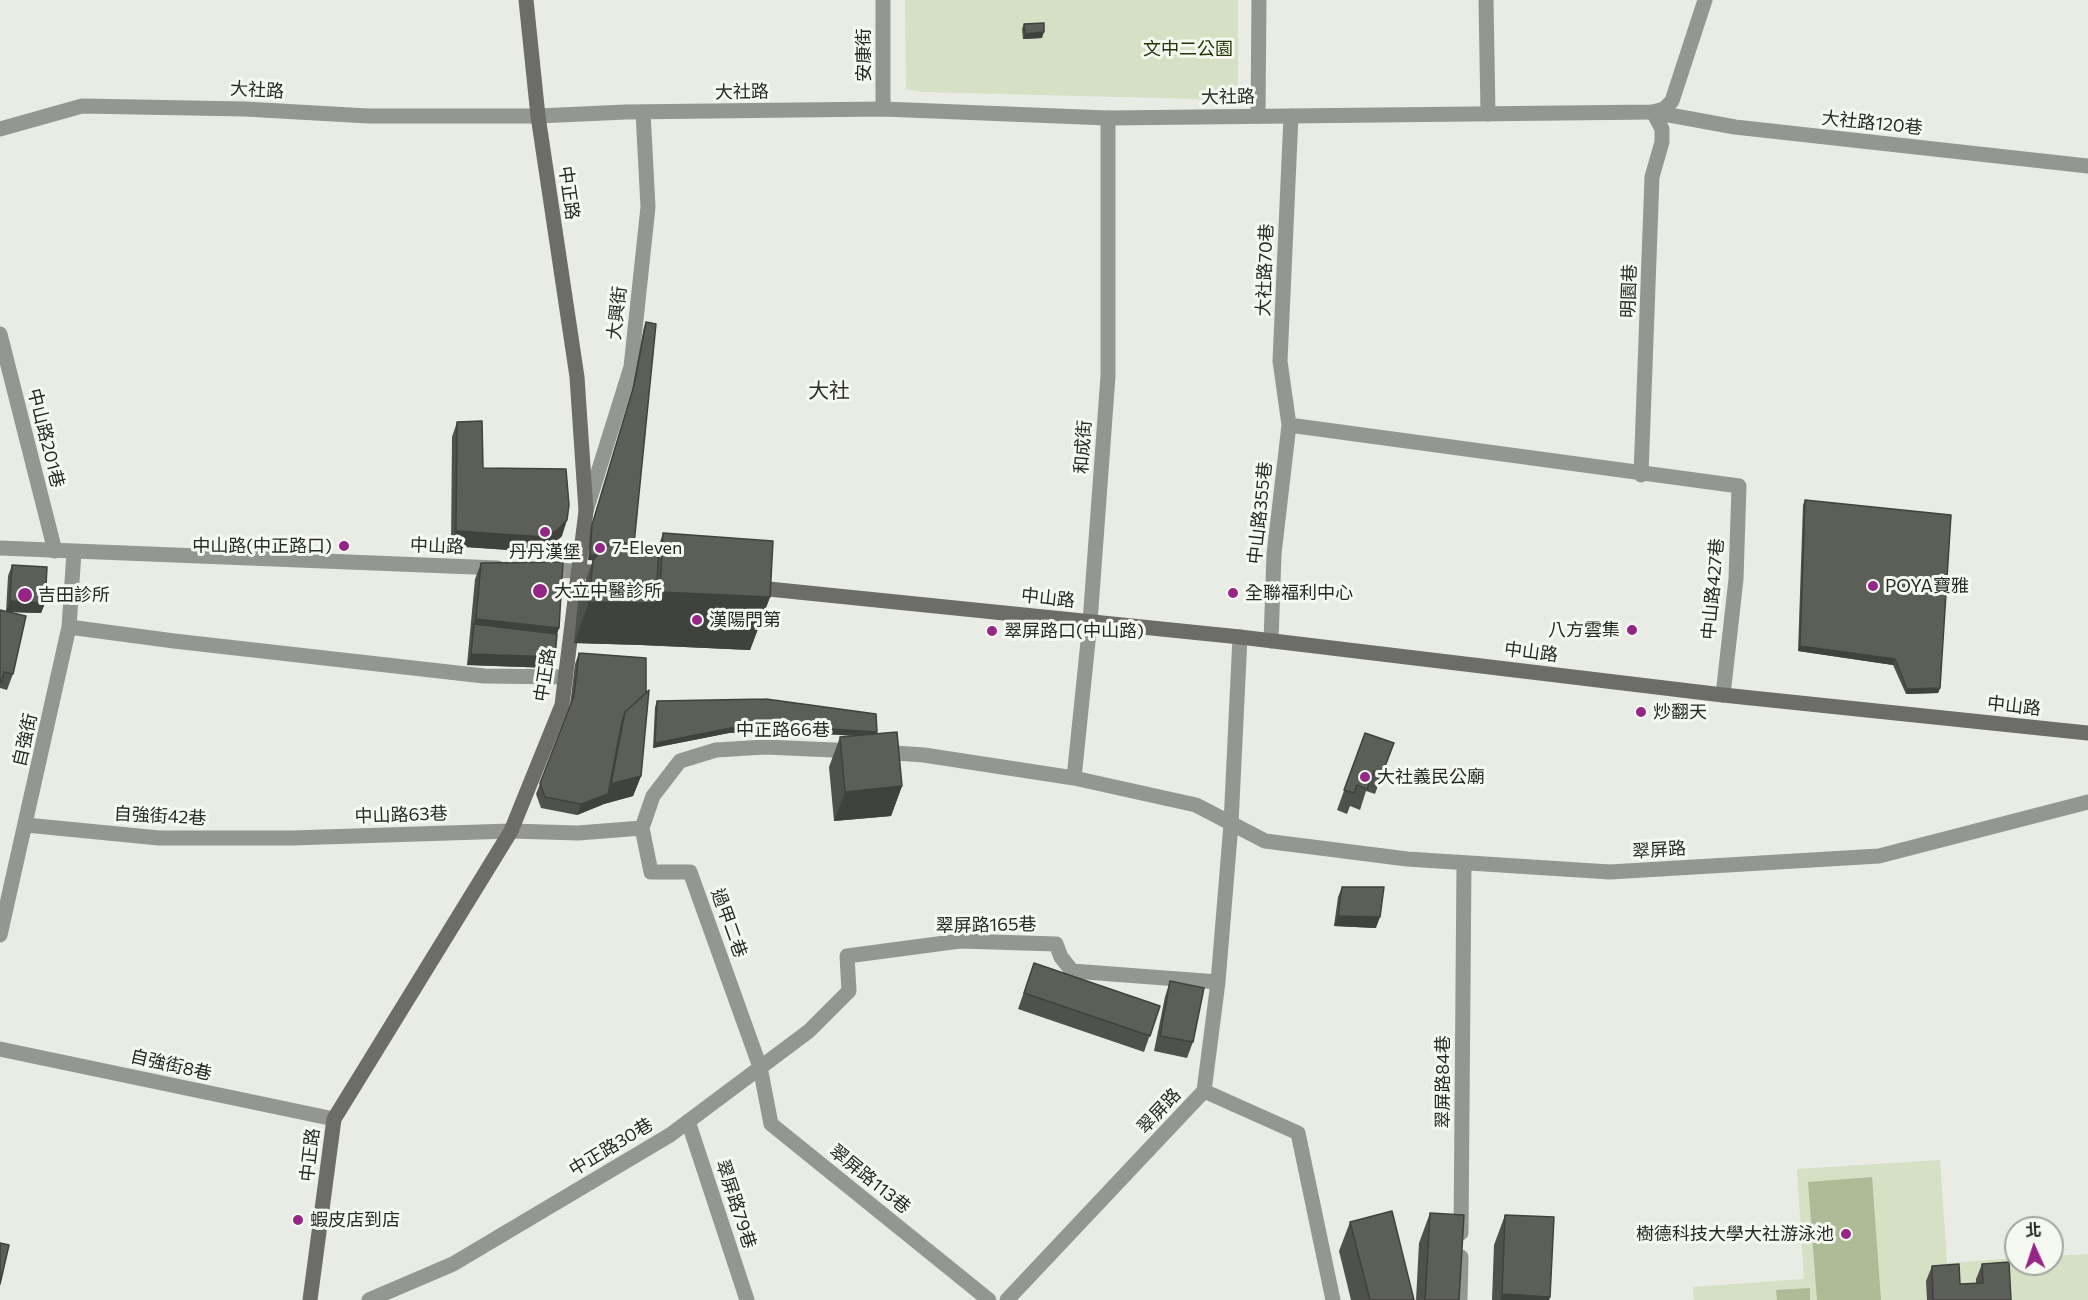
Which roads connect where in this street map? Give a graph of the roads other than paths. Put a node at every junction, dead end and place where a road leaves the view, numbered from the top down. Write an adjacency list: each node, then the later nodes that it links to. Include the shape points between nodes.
1 (526, 0): 10 (main road, 中正路)
2 (883, 0): 6 (street, 安康街)
3 (1259, 0): 11 (street)
4 (1486, 0): 9 (street)
5 (1705, 0): 8 (street, via 1672,101)
6 (884, 110): 7 (street, 大社路); 13 (street, 大社路)
7 (643, 112): 10 (street, 大社路); 19 (street, 大興街, via 648,207 631,367)
8 (1653, 112): 9 (street, 大社路); 15 (street, 大社路120巷, via 1735,127); 18 (street, 明園巷, via 1662,129 1662,142 1652,177)
9 (1488, 114): 12 (street, 大社路)
10 (538, 116): 14 (street, 大社路, via 368,116 82,106); 19 (main road, 中正路, via 577,377)
11 (1258, 116): 12 (street, 大社路); 13 (street, 大社路)
12 (1291, 116): 17 (street, 大社路70巷, via 1280,362)
13 (1108, 118): 28 (street, 和成街, via 1108,376)
14 (0, 129)
15 (2088, 166)
16 (0, 334): 21 (street, 中山路201巷)
17 (1289, 425): 18 (street); 31 (street, 中山路355巷, via 1274,554)
18 (1641, 475): 33 (street, 中山路427巷, via 1739,486 1736,579)
19 (586, 511): 25 (main road, 中正路)
20 (0, 548): 21 (street, 中山路)
21 (55, 551): 22 (street, 中山路)
22 (74, 552): 23 (street, 中山路); 29 (street, 自強街)
23 (509, 568)
24 (532, 569): 25 (street)
25 (579, 571): 26 (main road); 32 (main road, 中正路)
26 (625, 575)
27 (729, 585): 28 (main road, 中山路)
28 (1090, 622): 30 (main road, 中山路); 35 (street, 和成街)
29 (69, 627): 32 (street, via 484,676); 38 (street, 自強街)
30 (1240, 637): 31 (main road, 中山路); 37 (street, 翠屏路)
31 (1271, 641): 33 (main road, 中山路)
32 (565, 677): 40 (main road, 中正路, via 562,705)
33 (1723, 695): 34 (main road, 中山路)
34 (2088, 733)
35 (1074, 778): 37 (street, 中正路66巷, via 1196,805); 39 (street, 中正路66巷, via 924,755 819,748 716,750 680,761 653,796)
36 (2088, 802): 42 (street, 翠屏路, via 1879,856 1610,872)
37 (1231, 824): 42 (street, 翠屏路, via 1265,841); 44 (street, 翠屏路)
38 (26, 825): 41 (street, 自強街42巷, via 159,838); 43 (street, 自強街)
39 (642, 828): 40 (street, via 578,834); 47 (street, 過甲二巷, via 651,872 690,872)
40 (511, 831): 41 (street, 中山路63巷); 49 (main road, 中正路)
41 (292, 838)
42 (1464, 864): 57 (street, 翠屏路84巷)
43 (0, 935)
44 (1218, 982): 45 (street, 翠屏路165巷, via 1072,971 1056,944 960,941 847,956); 48 (street, 翠屏路)
45 (849, 991): 47 (street, 中正路30巷, via 809,1031)
46 (0, 1049): 49 (street, 自強街8巷)
47 (760, 1067): 50 (street, 中正路30巷); 54 (street, 翠屏路113巷, via 771,1124)
48 (1204, 1091): 55 (street, 翠屏路); 56 (street, via 1298,1133)
49 (334, 1119): 51 (main road, 中正路)
50 (688, 1121): 52 (street, 中正路30巷, via 453,1264); 53 (street, 翠屏路79巷)
51 (310, 1300)
52 (369, 1300)
53 (747, 1300)
54 (989, 1300)
55 (1006, 1300)
56 (1333, 1300)
57 (1460, 1300)

